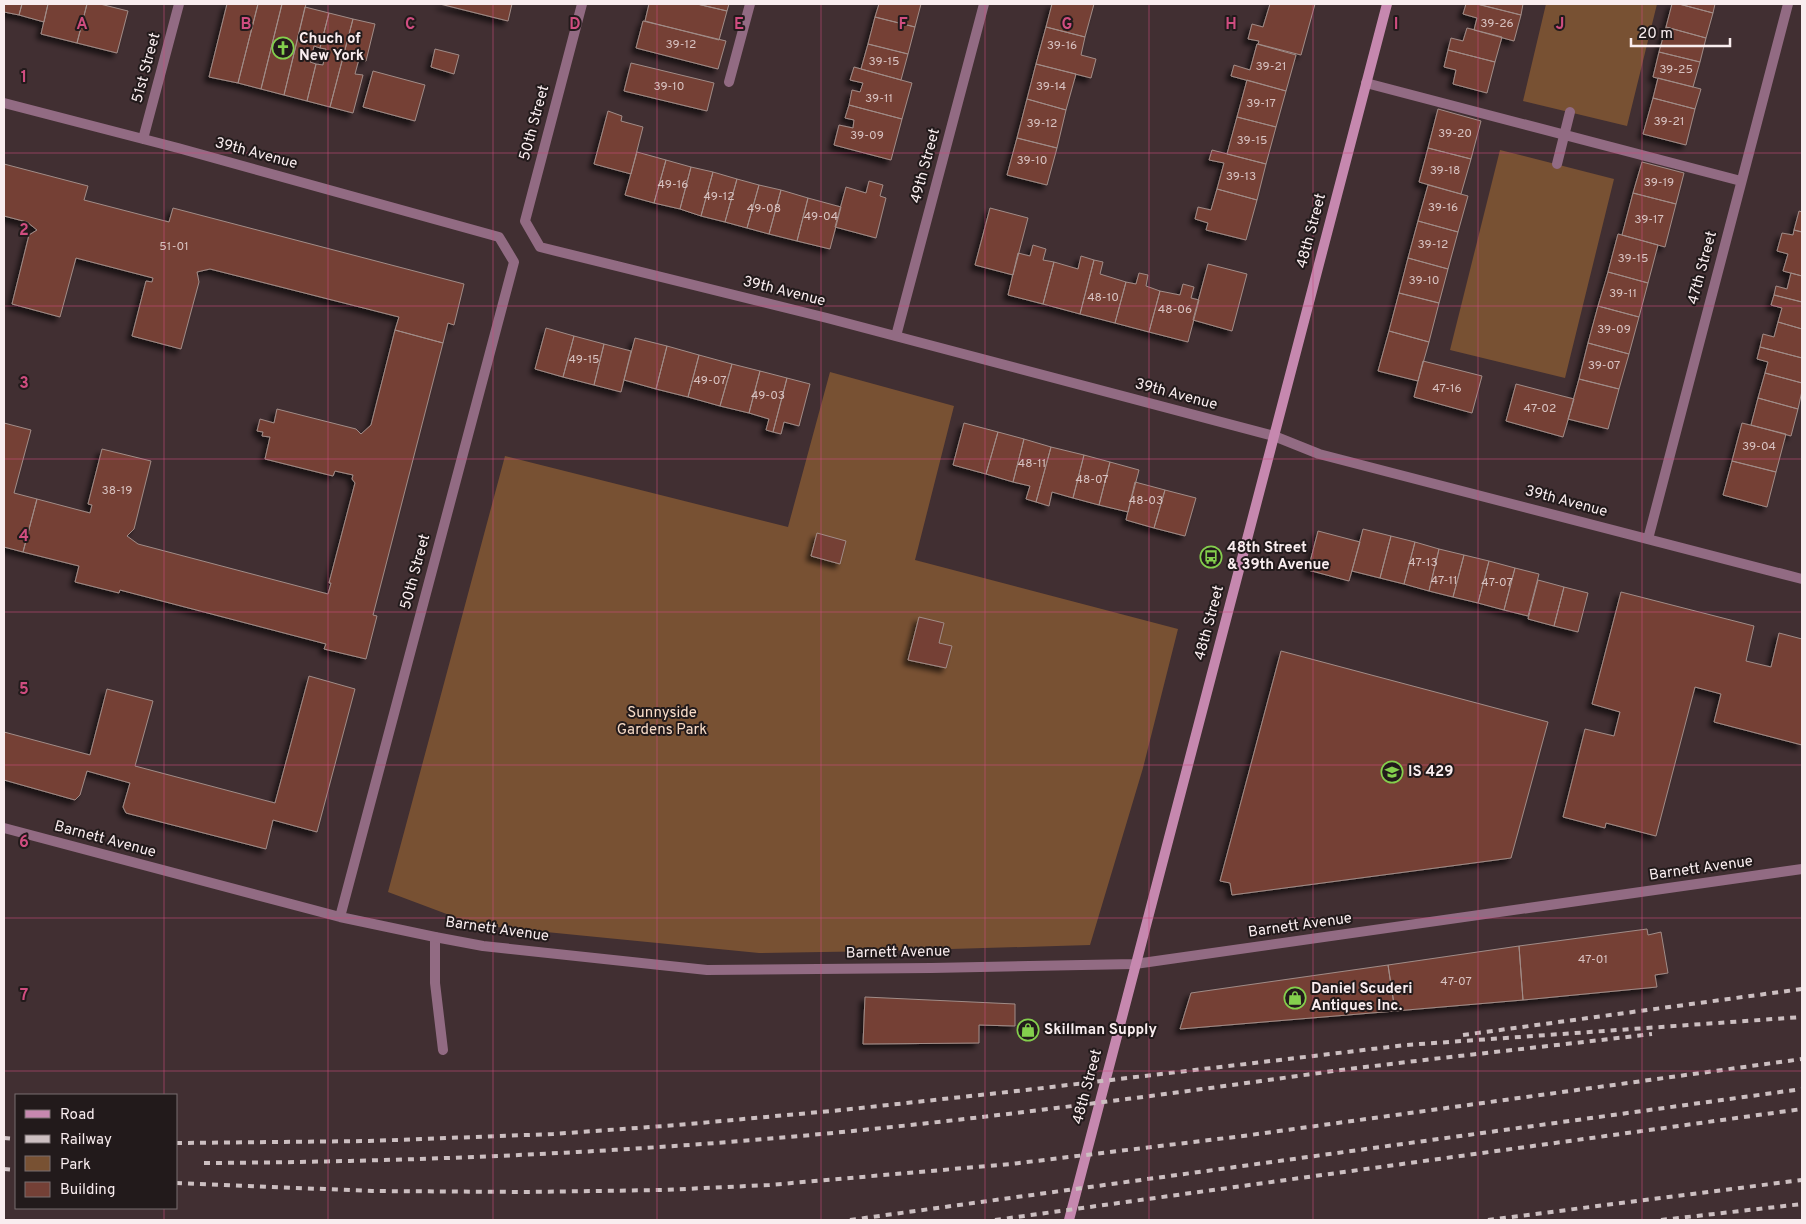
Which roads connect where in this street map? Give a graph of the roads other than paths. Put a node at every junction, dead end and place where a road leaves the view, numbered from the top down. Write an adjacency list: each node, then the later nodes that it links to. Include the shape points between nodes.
1 (179, 4): 12 (street, 51st Street)
2 (582, 4): 16 (street, 50th Street, via 525,221)
3 (750, 4): 7 (street)
4 (984, 4): 17 (street, 49th Street)
5 (1387, 4): 8 (street, 48th Street)
6 (1788, 4): 14 (street, 47th Street)
7 (729, 82)
8 (1366, 83): 11 (street); 18 (street, 48th Street)
9 (4, 104): 12 (street, 39th Avenue)
10 (1570, 112): 11 (street)
11 (1565, 134): 13 (street); 14 (street)
12 (142, 139): 15 (street, 39th Avenue)
13 (1558, 164)
14 (1742, 181): 19 (street, 47th Street)
15 (499, 237): 23 (street, 50th Street, via 514,262)
16 (540, 247): 17 (street, 39th Avenue)
17 (896, 336): 18 (street, 39th Avenue)
18 (1274, 436): 19 (street, 39th Avenue, via 1319,454); 25 (street, 48th Street)
19 (1648, 539): 20 (street, 39th Avenue)
20 (1802, 579)
21 (4, 828): 23 (street, Barnett Avenue)
22 (1802, 869): 25 (street, Barnett Avenue)
23 (340, 918): 24 (street, Barnett Avenue)
24 (435, 937): 25 (street, Barnett Avenue, via 484,946 707,970); 26 (street, via 435,983)
25 (1135, 964): 27 (street, 48th Street)
26 (443, 1050)
27 (1068, 1220)

